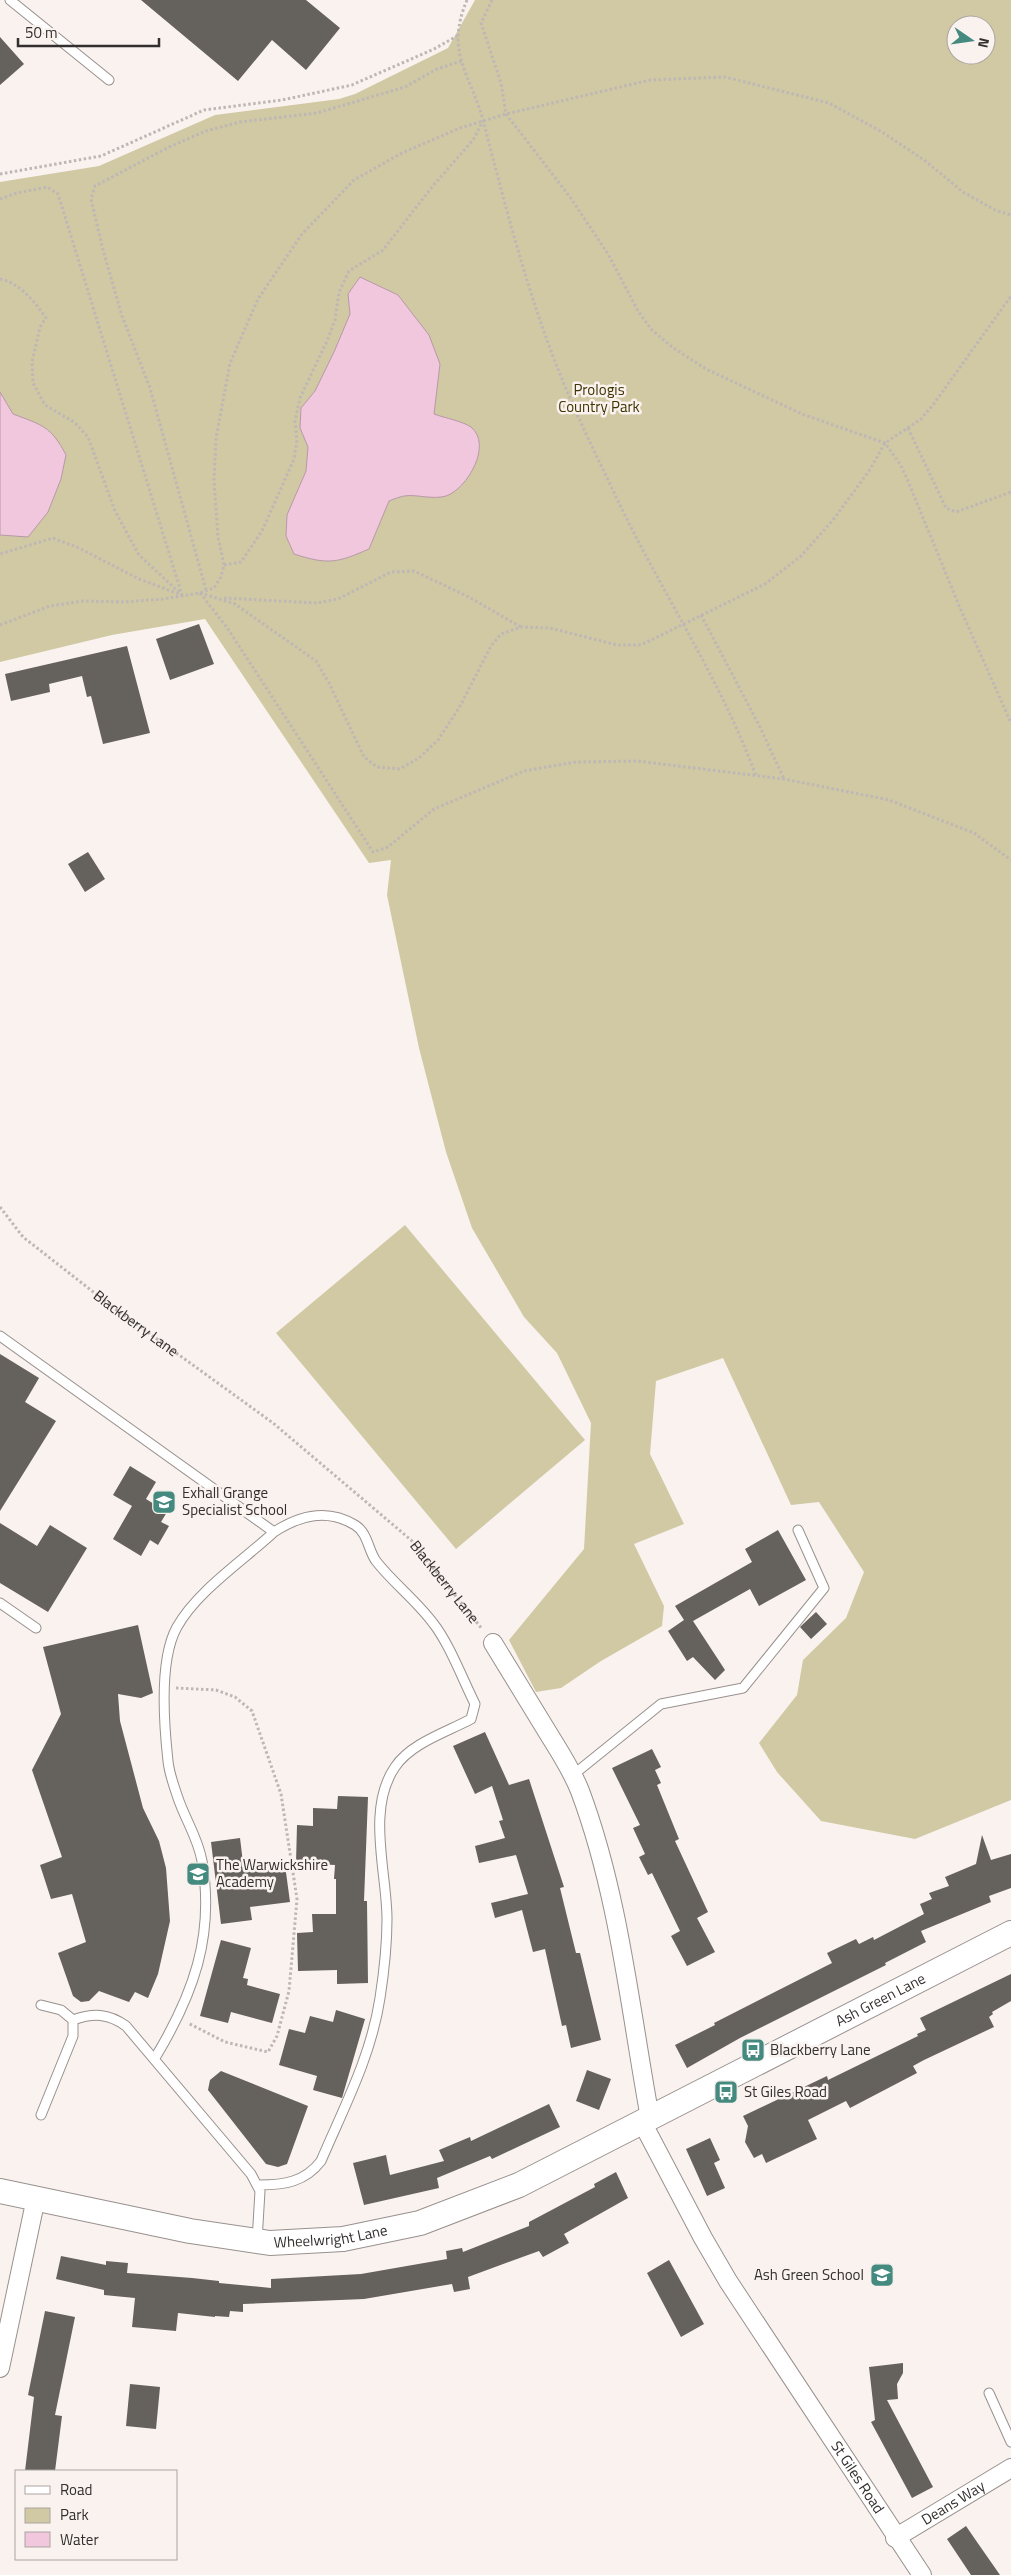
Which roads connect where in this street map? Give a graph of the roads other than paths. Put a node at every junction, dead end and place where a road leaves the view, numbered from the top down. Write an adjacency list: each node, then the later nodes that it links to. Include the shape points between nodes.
1 (10, 0): 2 (lane)
2 (109, 80)
3 (0, 1336): 5 (lane)
4 (798, 1530): 9 (lane, via 824,1588 742,1688 661,1704)
5 (274, 1532): 13 (lane, via 191,1607 176,1628 168,1651 168,1763 178,1799 198,1844 206,1922 201,1956 191,1989 178,2020); 16 (lane, via 290,1522 320,1514 358,1526 376,1561 434,1623 475,1704 471,1718 408,1753 395,1767 382,1804 380,1832 387,1919 385,1963 370,2049 314,2171 296,2181)
6 (0, 1603): 7 (lane)
7 (36, 1628)
8 (493, 1643): 9 (street)
9 (573, 1776): 15 (street, via 596,1841 612,1908 634,2013)
10 (1011, 1933): 15 (street, Ash Green Lane)
11 (41, 2005): 12 (lane, via 61,2010)
12 (73, 2020): 13 (lane, via 95,2014 117,2019); 14 (lane, via 73,2036)
13 (155, 2058): 16 (lane)
14 (42, 2115)
15 (646, 2120): 19 (street, Wheelwright Lane, via 518,2185 442,2216 343,2239); 24 (street, St Giles Road, via 702,2238 728,2282)
16 (259, 2186): 19 (lane)
17 (0, 2191): 18 (street, Wheelwright Lane)
18 (36, 2198): 19 (street, Wheelwright Lane, via 190,2232); 20 (street)
19 (257, 2242)
20 (0, 2368)
21 (989, 2393): 22 (lane)
22 (1011, 2442)
23 (1011, 2468): 24 (street, Deans Way)
24 (895, 2538): 25 (street, St Giles Road)
25 (922, 2575)

